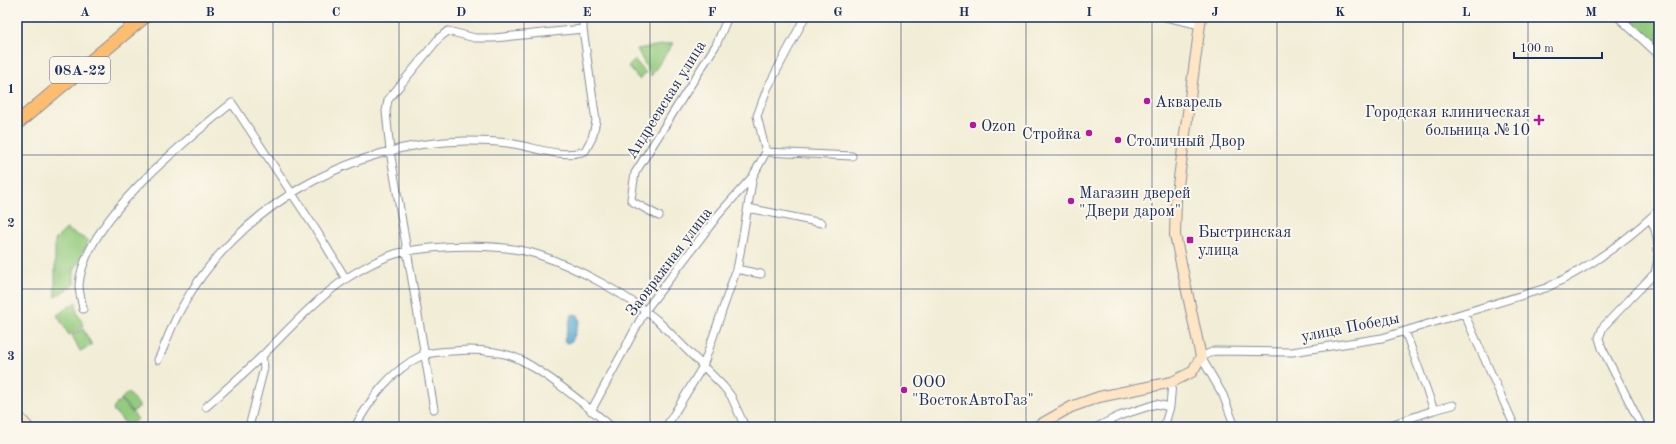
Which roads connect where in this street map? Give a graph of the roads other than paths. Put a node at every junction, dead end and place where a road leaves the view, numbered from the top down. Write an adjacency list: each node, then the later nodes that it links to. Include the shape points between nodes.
1 (144, 17): 12 (highway, 08А-22)
2 (510, 17): 3 (street)
3 (527, 17)
4 (583, 17): 10 (street)
5 (728, 17): 20 (street, Андреевская улица, via 716,45 635,173 631,199)
6 (805, 17): 14 (street, via 767,89 757,116)
7 (1166, 17): 9 (street)
8 (1618, 17): 11 (street)
9 (1201, 21): 33 (street, via 1176,200 1175,235)
10 (583, 29): 13 (street, via 494,38 475,38 451,30 446,32 388,100 386,111); 13 (street, via 596,121 586,151 566,154 512,144 465,141)
11 (1659, 55)
12 (17, 123)
13 (390, 151): 17 (street, via 341,168); 23 (street)
14 (766, 152): 15 (street); 16 (street)
15 (852, 156)
16 (753, 176): 18 (street); 28 (street, Заовражная улица, via 719,214)
17 (290, 193): 26 (street); 27 (street, via 232,103 164,160 120,208 102,232 81,274 79,289); 34 (street, via 242,232 210,267 181,308)
18 (748, 208): 22 (street); 24 (street)
19 (1659, 210): 21 (street, улица Победы)
20 (659, 216)
21 (1650, 219): 29 (street, улица Победы, via 1570,276 1546,288); 56 (street, via 1655,227 1658,261 1655,273 1603,327 1600,338 1602,348)
22 (822, 223)
23 (406, 251): 26 (street, via 388,257); 28 (street, via 498,248 538,254 587,275); 31 (street)
24 (736, 271): 25 (street); 35 (street)
25 (761, 274)
26 (346, 279): 32 (street, via 304,314)
27 (83, 309)
28 (645, 311): 35 (street); 42 (street, Заовражная улица)
29 (1464, 313): 30 (street, улица Победы); 55 (street)
30 (1405, 332): 33 (street, улица Победы, via 1292,352 1226,350 1214,351); 41 (street)
31 (424, 355): 40 (street); 42 (street, via 474,350 509,355 529,365); 46 (street, via 385,383)
32 (262, 356): 38 (street); 45 (street, via 264,368)
33 (1201, 357): 36 (street, via 1192,372); 53 (street, via 1223,395)
34 (158, 360)
35 (703, 366): 48 (street); 49 (street, via 731,396)
36 (1172, 382): 39 (street); 50 (street, via 1099,397 1071,407)
37 (1453, 405): 41 (street)
38 (206, 407)
39 (1170, 407): 51 (street, via 1156,404 1119,416); 52 (street)
40 (434, 409)
41 (1434, 410): 54 (street)
42 (591, 411): 47 (street)
43 (17, 415): 44 (street)
44 (28, 427)
45 (249, 427)
46 (354, 427)
47 (612, 427)
48 (666, 427)
49 (746, 427)
50 (1036, 427)
51 (1097, 427)
52 (1164, 427)
53 (1235, 427)
54 (1385, 427)
55 (1515, 427)
56 (1642, 427)

